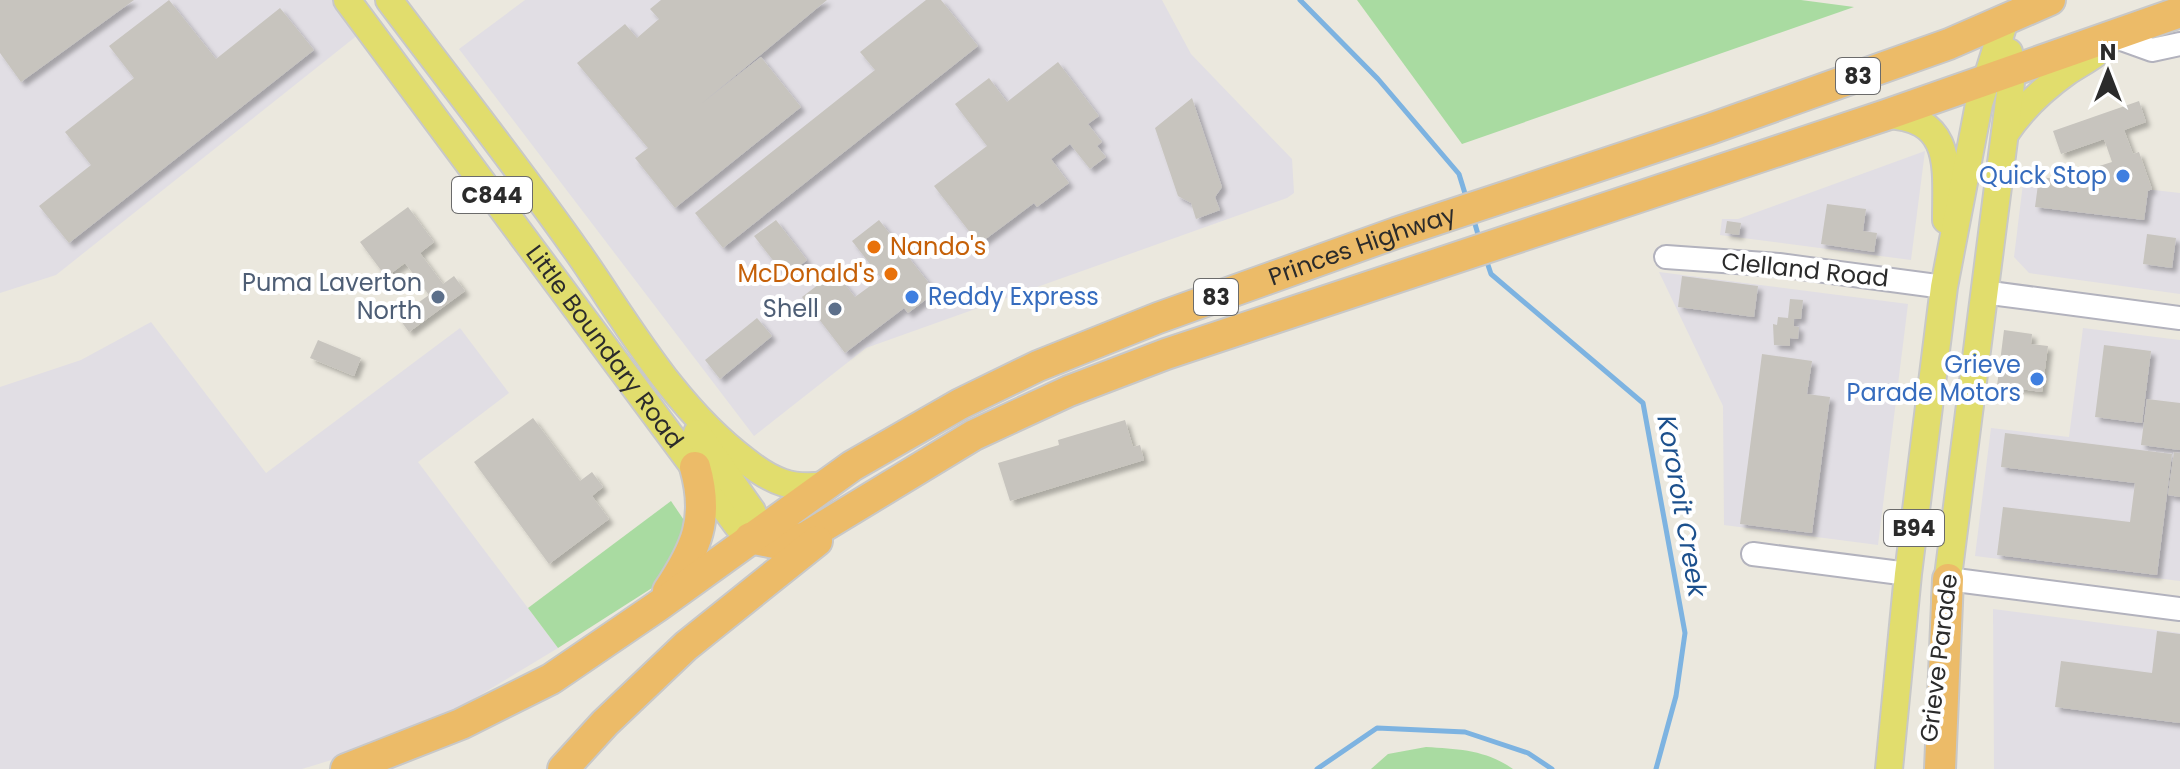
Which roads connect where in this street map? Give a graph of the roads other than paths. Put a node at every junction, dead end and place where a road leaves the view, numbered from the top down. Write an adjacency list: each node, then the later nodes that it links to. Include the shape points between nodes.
1 (347, 0): 18 (main road, Little Boundary Road / C844)
2 (389, 0): 15 (main road, Little Boundary Road / C844)
3 (2050, 0): 5 (highway, 83)
4 (2180, 12): 6 (highway, 83)
5 (2005, 20): 8 (main road); 16 (highway, Princes Highway / 83, via 1725,124 1396,233 1131,329 1038,366)
6 (2113, 36): 7 (street, via 2152,50); 8 (highway, 83); 10 (main road, via 2097,55 2069,70 2033,101)
7 (2180, 44)
8 (1999, 75): 9 (highway, Princes Highway / 83); 10 (main road, Grieve Parade / B94); 12 (main road, Grieve Parade / B94, via 1977,111)
9 (1886, 115): 12 (main road, via 1920,121 1942,148); 17 (highway, Princes Highway / 83, via 1166,354 1058,395)
10 (2004, 136): 13 (main road, Grieve Parade / B94)
11 (1666, 257): 12 (street, Clelland Road, via 1779,265)
12 (1944, 287): 13 (main road); 23 (main road, Grieve Parade / B94)
13 (1983, 292): 14 (street); 24 (main road, Grieve Parade / B94)
14 (2180, 318)
15 (680, 397): 19 (main road, Little Boundary Road, via 721,441 762,473 791,487); 21 (main road, via 701,439 754,515)
16 (940, 415): 17 (highway, via 947,433); 19 (highway, Princes Highway / 83)
17 (974, 435): 20 (highway, Princes Highway / 83)
18 (695, 467): 21 (main road, Little Boundary Road / C844, via 737,525); 25 (highway, via 701,499 698,535)
19 (824, 485): 21 (highway, Princes Highway / 83)
20 (864, 500): 21 (highway, via 794,542 777,544); 27 (highway, via 686,646)
21 (756, 536): 25 (highway, Princes Highway); 27 (highway, via 746,570 631,678)
22 (1753, 554): 23 (street)
23 (1908, 574): 24 (main road); 30 (main road, Grieve Parade / B94)
24 (1948, 579): 26 (street); 31 (main road, Grieve Parade / B94); 32 (highway)
25 (658, 606): 28 (highway, Princes Highway, via 520,696)
26 (2180, 609)
27 (605, 723): 29 (highway)
28 (346, 769)
29 (563, 769)
30 (1889, 769)
31 (1926, 769)
32 (1940, 769)

